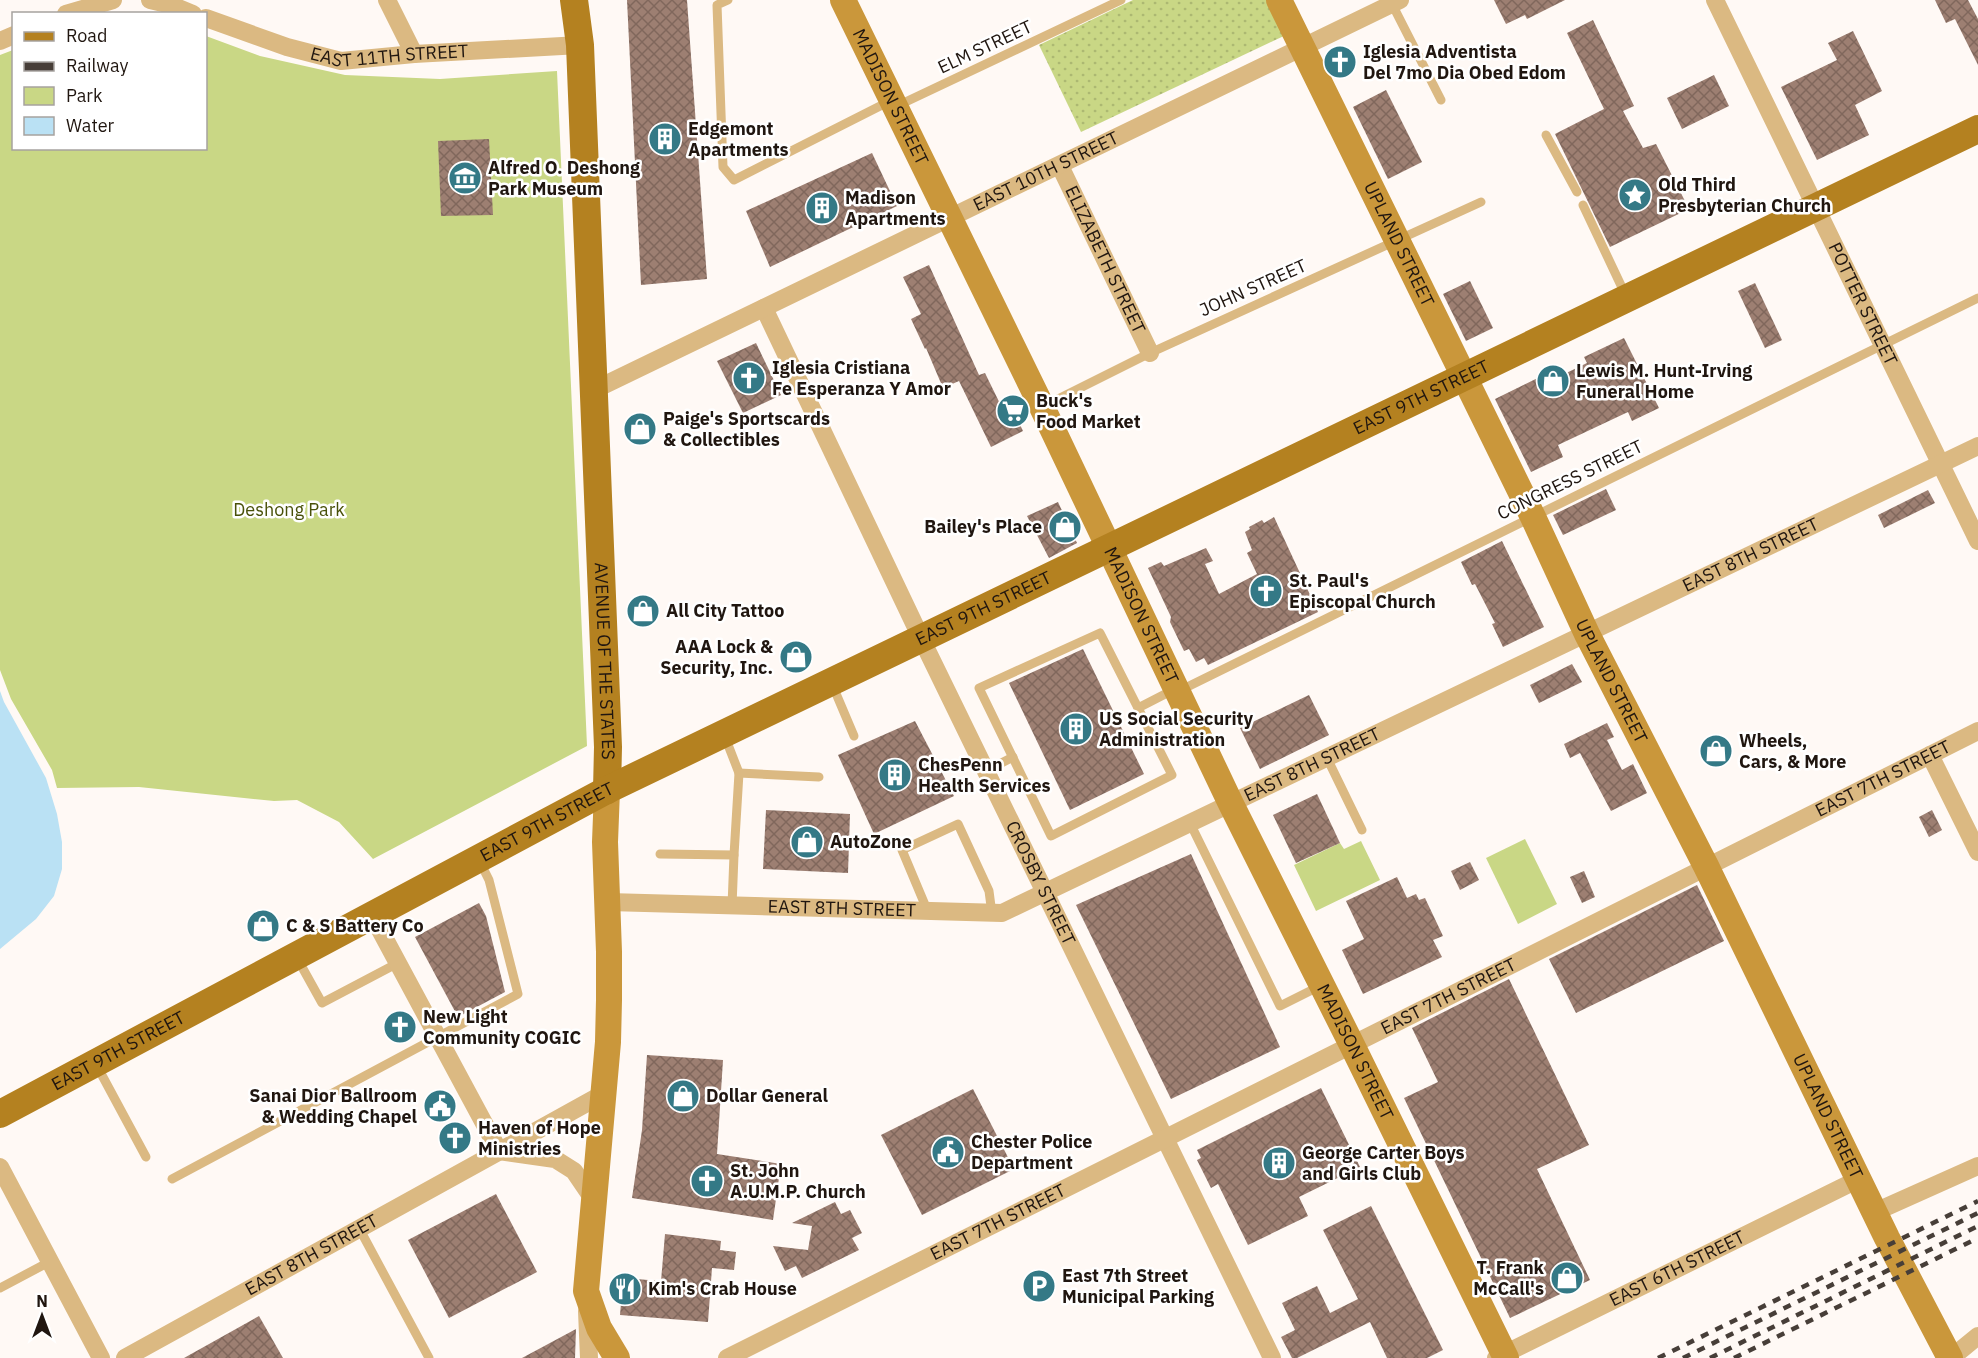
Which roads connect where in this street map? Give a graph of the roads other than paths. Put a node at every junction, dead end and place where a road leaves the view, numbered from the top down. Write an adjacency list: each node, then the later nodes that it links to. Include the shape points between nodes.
1 (113, 0): 11 (street)
2 (150, 0): 12 (street)
3 (387, 0): 16 (street)
4 (574, 0): 14 (main road, AVENUE OF THE STATES)
5 (728, 0): 18 (lane, ELM STREET, via 717,5 723,167 734,180)
6 (1121, 0): 18 (lane, ELM STREET)
7 (1279, 0): 15 (street, UPLAND STREET)
8 (1715, 0): 25 (street, POTTER STREET)
9 (846, 1): 18 (street, MADISON STREET)
10 (1396, 2): 15 (street, EAST 10TH STREET); 17 (lane)
11 (73, 12)
12 (188, 12)
13 (207, 18): 16 (street, EAST 11TH STREET, via 287,48 341,61)
14 (579, 45): 16 (street, EAST 11TH STREET); 34 (main road, AVENUE OF THE STATES)
15 (1302, 48): 21 (street, EAST 10TH STREET); 27 (street, UPLAND STREET)
16 (414, 54)
17 (1441, 100)
18 (893, 104): 26 (street, MADISON STREET)
19 (1978, 129): 25 (main road, EAST 9TH STREET)
20 (1546, 135): 22 (lane)
21 (1060, 166): 26 (street, EAST 10TH STREET); 32 (street, ELIZABETH STREET)
22 (1577, 192)
23 (1481, 202): 27 (lane, JOHN STREET)
24 (1583, 205): 29 (lane)
25 (1816, 207): 29 (main road, EAST 9TH STREET); 31 (street, POTTER STREET)
26 (949, 219): 30 (street, EAST 10TH STREET); 35 (street, MADISON STREET)
27 (1398, 241): 32 (lane, JOHN STREET); 33 (street, UPLAND STREET)
28 (1978, 298): 31 (lane, CONGRESS STREET)
29 (1627, 299): 33 (main road, EAST 9TH STREET)
30 (764, 308): 34 (street, EAST 10TH STREET); 42 (street, CROSBY STREET)
31 (1882, 345): 37 (street, POTTER STREET); 38 (lane, CONGRESS STREET)
32 (1150, 353): 35 (lane, JOHN STREET)
33 (1464, 377): 38 (street, UPLAND STREET); 40 (main road, EAST 9TH STREET)
34 (594, 390): 55 (main road, AVENUE OF THE STATES)
35 (1042, 407): 40 (street, MADISON STREET)
36 (1978, 446): 37 (street, EAST 8TH STREET)
37 (1940, 464): 39 (street, POTTER STREET); 41 (street, EAST 8TH STREET)
38 (1533, 517): 41 (street, UPLAND STREET); 44 (lane, CONGRESS STREET)
39 (1978, 541)
40 (1108, 549): 42 (main road, EAST 9TH STREET); 44 (street, MADISON STREET)
41 (1587, 634): 51 (street, EAST 8TH STREET); 63 (street, UPLAND STREET)
42 (921, 638): 43 (main road, EAST 9TH STREET); 52 (street, CROSBY STREET)
43 (831, 682): 47 (main road, EAST 9TH STREET); 48 (lane)
44 (1176, 691): 45 (lane, CONGRESS STREET); 56 (street, MADISON STREET)
45 (1138, 708): 50 (lane, via 1100,633 979,688); 50 (lane, via 1172,775 1051,836)
46 (1978, 731): 49 (street, EAST 7TH STREET)
47 (723, 734): 53 (lane); 55 (main road, EAST 9TH STREET)
48 (854, 736)
49 (1930, 755): 59 (street); 63 (street, EAST 7TH STREET)
50 (1013, 757): 52 (lane)
51 (1327, 758): 56 (street, EAST 8TH STREET); 58 (lane)
52 (986, 771): 64 (street, CROSBY STREET)
53 (740, 773): 54 (lane); 61 (lane)
54 (819, 777)
55 (607, 790): 62 (main road, EAST 9TH STREET); 65 (street, AVENUE OF THE STATES)
56 (1231, 804): 57 (street, EAST 8TH STREET); 72 (street, MADISON STREET)
57 (1190, 823): 64 (street, EAST 8TH STREET); 72 (lane, via 1280,1006)
58 (1362, 830)
59 (1978, 852)
60 (660, 854): 61 (lane)
61 (734, 855): 66 (lane)
62 (478, 859): 69 (main road, EAST 9TH STREET); 73 (lane, via 489,880 518,994)
63 (1706, 866): 74 (street, EAST 7TH STREET); 84 (street, UPLAND STREET)
64 (1045, 893): 68 (street, EAST 8TH STREET, via 1011,910); 78 (street, CROSBY STREET)
65 (608, 902): 66 (street, EAST 8TH STREET); 76 (street, AVENUE OF THE STATES, via 609,1000)
66 (732, 906): 67 (street, EAST 8TH STREET)
67 (928, 912): 68 (street, EAST 8TH STREET); 68 (lane, via 902,850 958,824 989,891)
68 (992, 914)
69 (372, 915): 70 (main road, EAST 9TH STREET); 71 (street)
70 (296, 956): 71 (lane, via 322,1003); 75 (main road, EAST 9TH STREET)
71 (398, 963): 73 (street)
72 (1322, 985): 74 (street, MADISON STREET)
73 (437, 1036): 79 (street); 83 (lane)
74 (1352, 1045): 78 (street, EAST 7TH STREET); 92 (street, MADISON STREET)
75 (96, 1063): 77 (main road, EAST 9TH STREET); 80 (lane)
76 (603, 1094): 79 (street, EAST 8TH STREET); 85 (street, AVENUE OF THE STATES)
77 (0, 1114)
78 (1165, 1139): 98 (street, EAST 7TH STREET); 99 (street, CROSBY STREET)
79 (499, 1151): 85 (street, via 555,1159 574,1171); 87 (street, EAST 8TH STREET)
80 (146, 1157)
81 (1978, 1166): 86 (street)
82 (0, 1167): 88 (street)
83 (172, 1179)
84 (1859, 1179): 86 (street, UPLAND STREET); 92 (street, EAST 6TH STREET)
85 (593, 1199): 90 (street, AVENUE OF THE STATES)
86 (1875, 1212): 100 (street, UPLAND STREET)
87 (359, 1228): 94 (street, EAST 8TH STREET); 95 (lane)
88 (51, 1261): 89 (lane); 93 (street)
89 (0, 1288)
90 (586, 1291): 96 (street, AVENUE OF THE STATES); 97 (street, via 599,1328)
91 (1978, 1336): 100 (street)
92 (1502, 1357)
93 (101, 1358)
94 (125, 1358)
95 (429, 1358)
96 (589, 1358)
97 (617, 1358)
98 (727, 1358)
99 (1272, 1358)
100 (1950, 1358)

